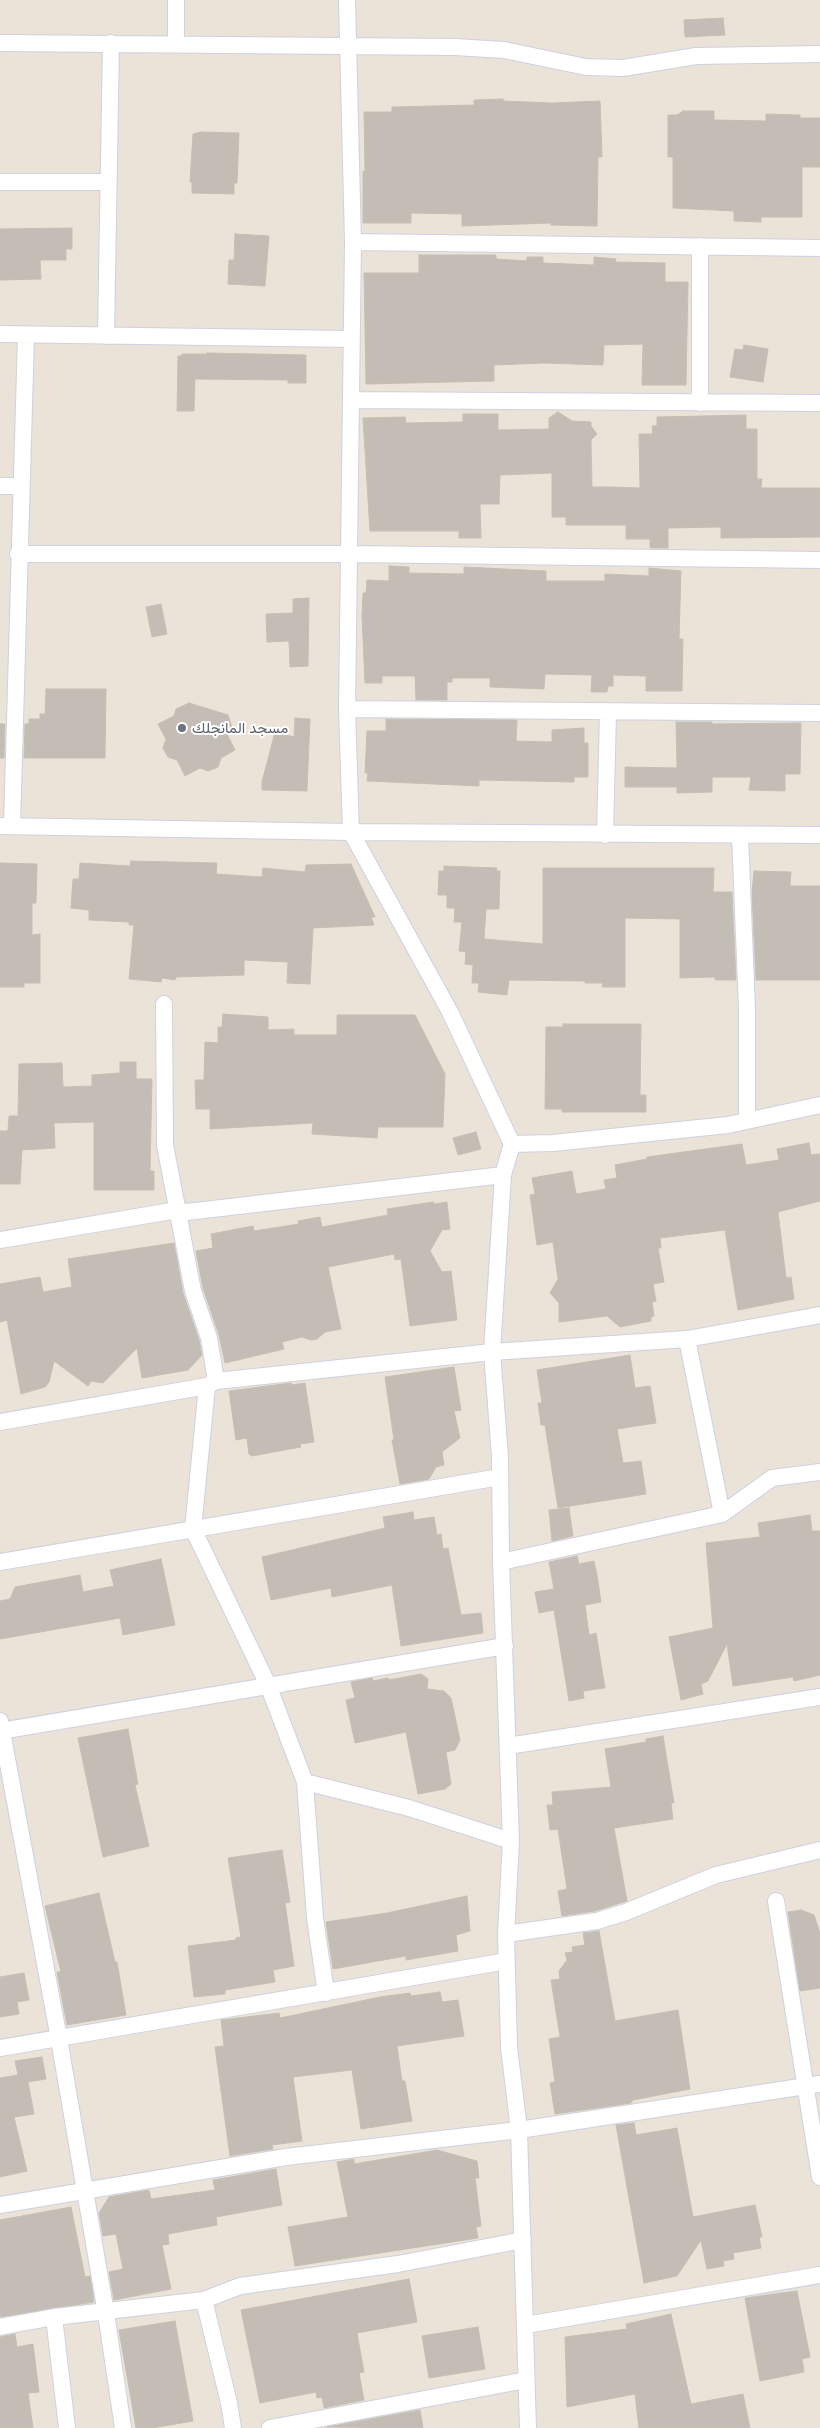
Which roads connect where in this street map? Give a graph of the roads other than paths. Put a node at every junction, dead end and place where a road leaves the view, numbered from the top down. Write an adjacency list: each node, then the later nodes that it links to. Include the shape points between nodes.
1 (176, 0): 4 (street)
2 (347, 0): 6 (street)
3 (0, 43): 5 (street)
4 (176, 43): 5 (street); 6 (street)
5 (111, 44): 9 (street)
6 (347, 46): 7 (street, via 504,50 586,67 622,68 696,56); 10 (street)
7 (820, 54)
8 (0, 182): 9 (street)
9 (107, 182): 15 (street)
10 (353, 242): 11 (street); 16 (street)
11 (700, 246): 12 (street); 18 (street)
12 (820, 248)
13 (0, 334): 14 (street)
14 (26, 335): 15 (street); 21 (street)
15 (106, 336): 16 (street)
16 (351, 340): 17 (street)
17 (352, 400): 18 (street); 23 (street)
18 (700, 403): 19 (street)
19 (820, 403)
20 (0, 486): 21 (street)
21 (21, 486): 22 (street)
22 (18, 554): 23 (street); 28 (street)
23 (350, 554): 24 (street); 25 (street)
24 (820, 560)
25 (347, 709): 26 (street); 29 (street)
26 (608, 712): 27 (street); 30 (street)
27 (820, 714)
28 (6, 826): 29 (street)
29 (351, 832): 30 (street); 36 (street, via 450,1012)
30 (605, 835): 31 (street)
31 (740, 835): 32 (street); 35 (street, via 747,1010)
32 (820, 835)
33 (164, 1004): 38 (street, via 165,1145)
34 (820, 1105): 35 (street)
35 (747, 1121): 36 (street, via 553,1143)
36 (512, 1144): 37 (street)
37 (503, 1175): 38 (street, via 187,1212); 42 (street)
38 (177, 1210): 39 (street); 43 (street, via 193,1291 209,1338)
39 (0, 1240)
40 (820, 1315): 41 (street)
41 (687, 1339): 42 (street); 47 (street)
42 (492, 1352): 43 (street); 46 (street)
43 (212, 1384): 44 (street); 48 (street)
44 (0, 1422)
45 (820, 1472): 47 (street, via 772,1478)
46 (500, 1477): 48 (street); 50 (street)
47 (722, 1514): 50 (street)
48 (194, 1529): 49 (street); 52 (street)
49 (0, 1562)
50 (500, 1562): 51 (street)
51 (505, 1646): 52 (street); 55 (street)
52 (268, 1685): 54 (street); 56 (street)
53 (820, 1697): 55 (street)
54 (1, 1728): 63 (street)
55 (508, 1746): 57 (street)
56 (305, 1782): 57 (street, via 409,1808); 62 (street, via 315,1918)
57 (511, 1841): 60 (street)
58 (820, 1850): 60 (street, via 716,1875 597,1921)
59 (776, 1901): 65 (street)
60 (506, 1934): 61 (street)
61 (507, 1961): 62 (street); 66 (street, via 510,2047)
62 (326, 1993): 63 (street)
63 (59, 2039): 64 (street); 68 (street)
64 (0, 2048)
65 (813, 2085): 66 (street); 67 (street)
66 (519, 2130): 68 (street, via 286,2156); 70 (street)
67 (820, 2177)
68 (85, 2191): 69 (street); 73 (street)
69 (0, 2205)
70 (523, 2240): 72 (street, via 398,2264 240,2286); 75 (street)
71 (820, 2275): 75 (street)
72 (204, 2300): 73 (street); 80 (street)
73 (106, 2313): 74 (street); 79 (street)
74 (54, 2317): 76 (street); 78 (street)
75 (526, 2325): 77 (street)
76 (0, 2327)
77 (526, 2380): 81 (street); 82 (street)
78 (68, 2428)
79 (123, 2428)
80 (233, 2428)
81 (270, 2428)
82 (528, 2428)

